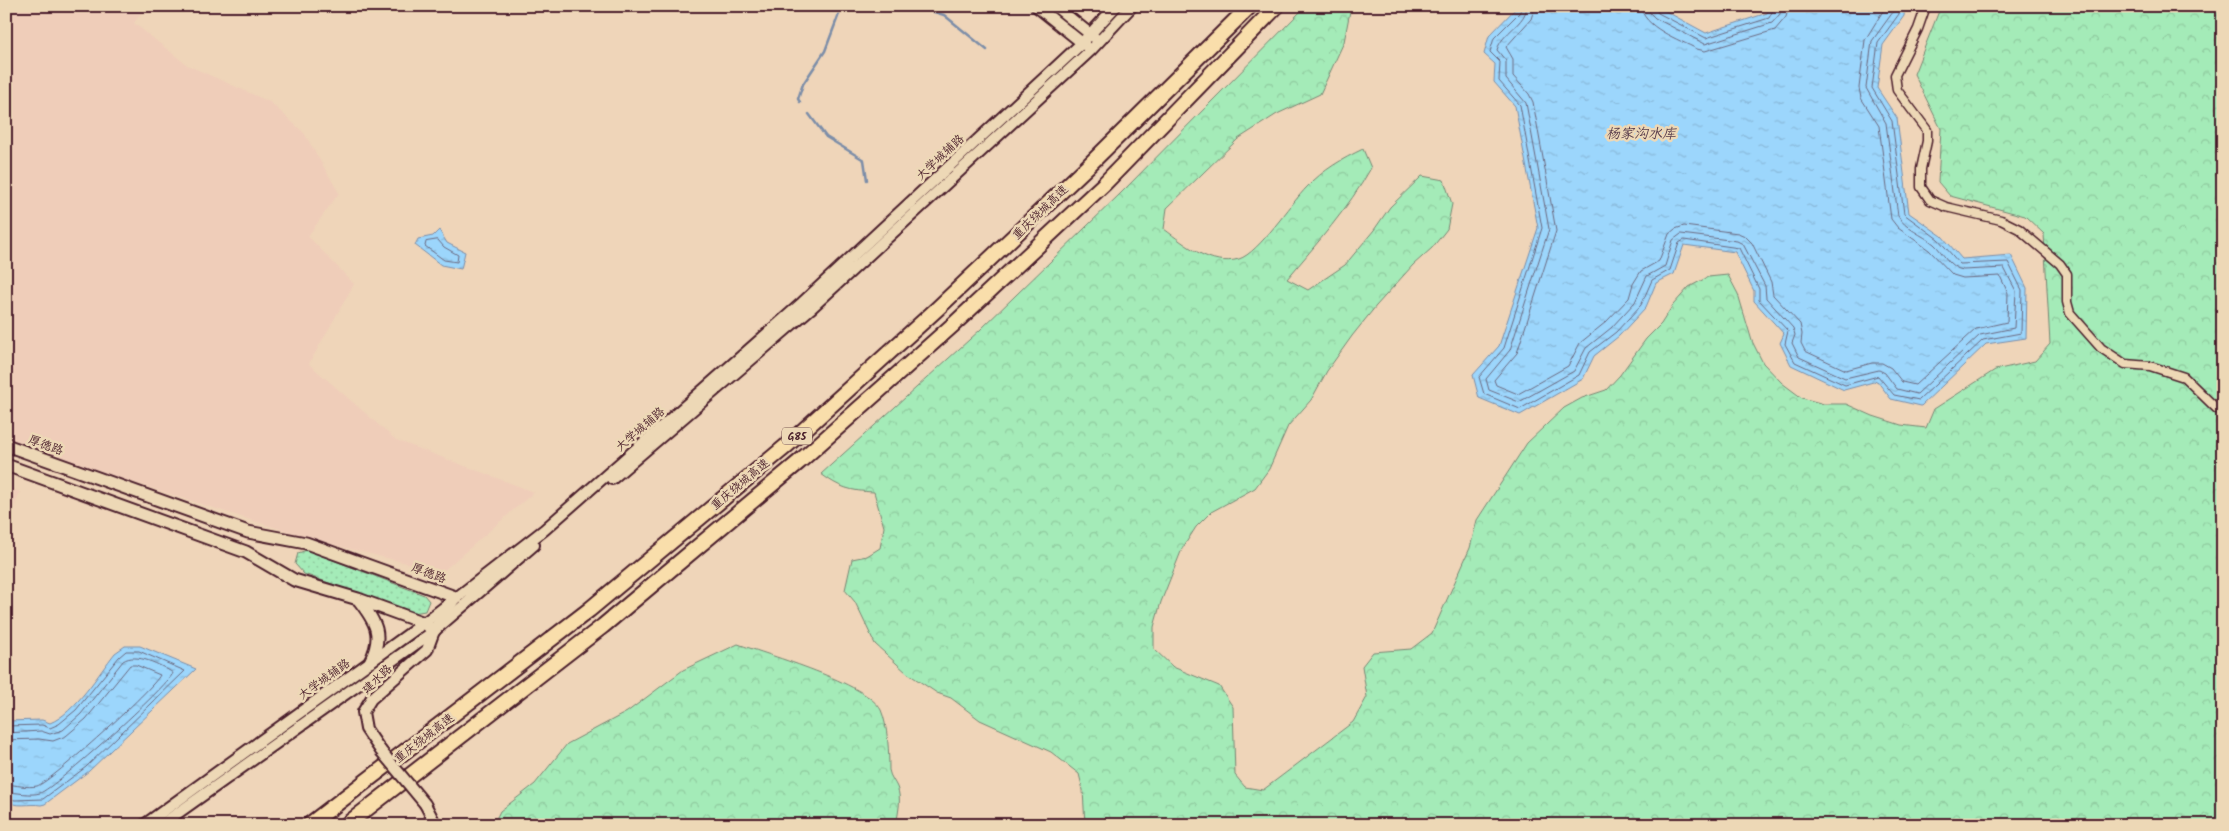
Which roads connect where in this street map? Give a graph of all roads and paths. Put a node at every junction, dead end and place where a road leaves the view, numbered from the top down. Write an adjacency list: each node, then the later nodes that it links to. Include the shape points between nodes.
1 (1036, 6): 10 (street)
2 (1055, 6): 8 (street)
3 (1116, 6): 8 (street, 大学城辅路)
4 (1132, 6): 9 (street, 大学城辅路)
5 (1250, 6): 22 (highway, 重庆绕城高速 / G85, via 937,309 785,447 589,610)
6 (1278, 6): 23 (highway, 重庆绕城高速 / G85, via 1104,184 799,462 603,626)
7 (1926, 6): 12 (street, via 1896,75 1897,90 1927,130 1921,186 1930,200 2001,220 2019,229 2060,264 2067,274 2070,313 2101,348 2125,364 2150,366 2184,377 2217,409)
8 (1091, 34): 9 (street); 10 (street, 大学城辅路)
9 (1100, 42): 11 (street, 大学城辅路)
10 (1082, 43): 11 (street); 15 (street, 大学城辅路, via 802,303 544,530)
11 (1091, 50): 18 (street, 大学城辅路, via 810,309)
12 (2223, 409)
13 (6, 445): 15 (main road, 厚德路, via 248,532 306,543)
14 (6, 465): 16 (main road, via 246,552 294,580)
15 (455, 598): 17 (street, 大学城辅路); 18 (main road, 厚德路)
16 (358, 599): 17 (main road); 19 (main road, via 370,614 379,634)
17 (424, 623): 18 (main road); 19 (street, 大学城辅路)
18 (434, 631): 21 (street, 大学城辅路); 24 (street, 建水路, bridge, via 427,650 371,699 363,712 366,729 425,804)
19 (370, 662): 20 (street, 大学城辅路)
20 (144, 825)
21 (161, 825)
22 (309, 825)
23 (346, 825)
24 (436, 825)

